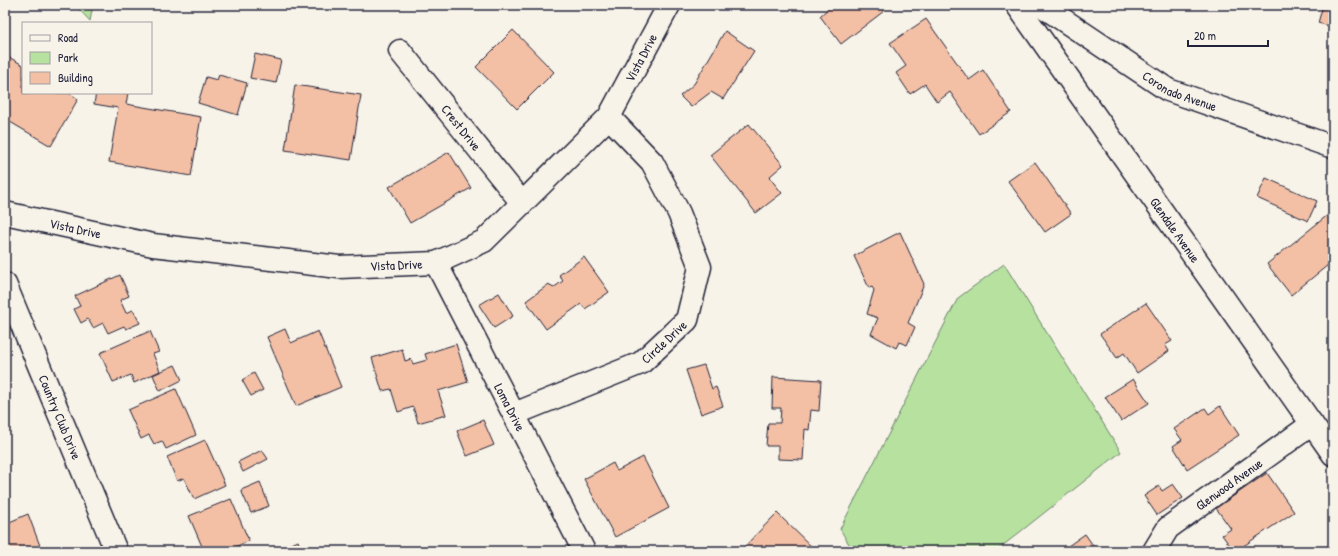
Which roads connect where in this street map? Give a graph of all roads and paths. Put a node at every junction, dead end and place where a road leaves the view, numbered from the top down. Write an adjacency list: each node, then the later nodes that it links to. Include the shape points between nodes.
1 (668, 5): 5 (street, Vista Drive)
2 (1017, 5): 12 (street, Glendale Avenue)
3 (1041, 5): 6 (street, Coronado Avenue, via 1168,90)
4 (400, 51): 7 (street, Crest Drive)
5 (609, 116): 7 (street, Vista Drive); 11 (street, Circle Drive, via 652,162 690,240 700,267 686,320 641,363)
6 (1333, 147)
7 (522, 203): 9 (street, Vista Drive, via 484,241)
8 (5, 213): 9 (street, Vista Drive, via 153,245 339,267)
9 (436, 263): 11 (street, Loma Drive)
10 (5, 284): 14 (street, Country Club Drive)
11 (514, 414): 15 (street, Loma Drive)
12 (1312, 424): 13 (street, Glendale Avenue); 16 (street, Glenwood Avenue, via 1168,528)
13 (1333, 454)
14 (116, 551)
15 (584, 551)
16 (1154, 551)

